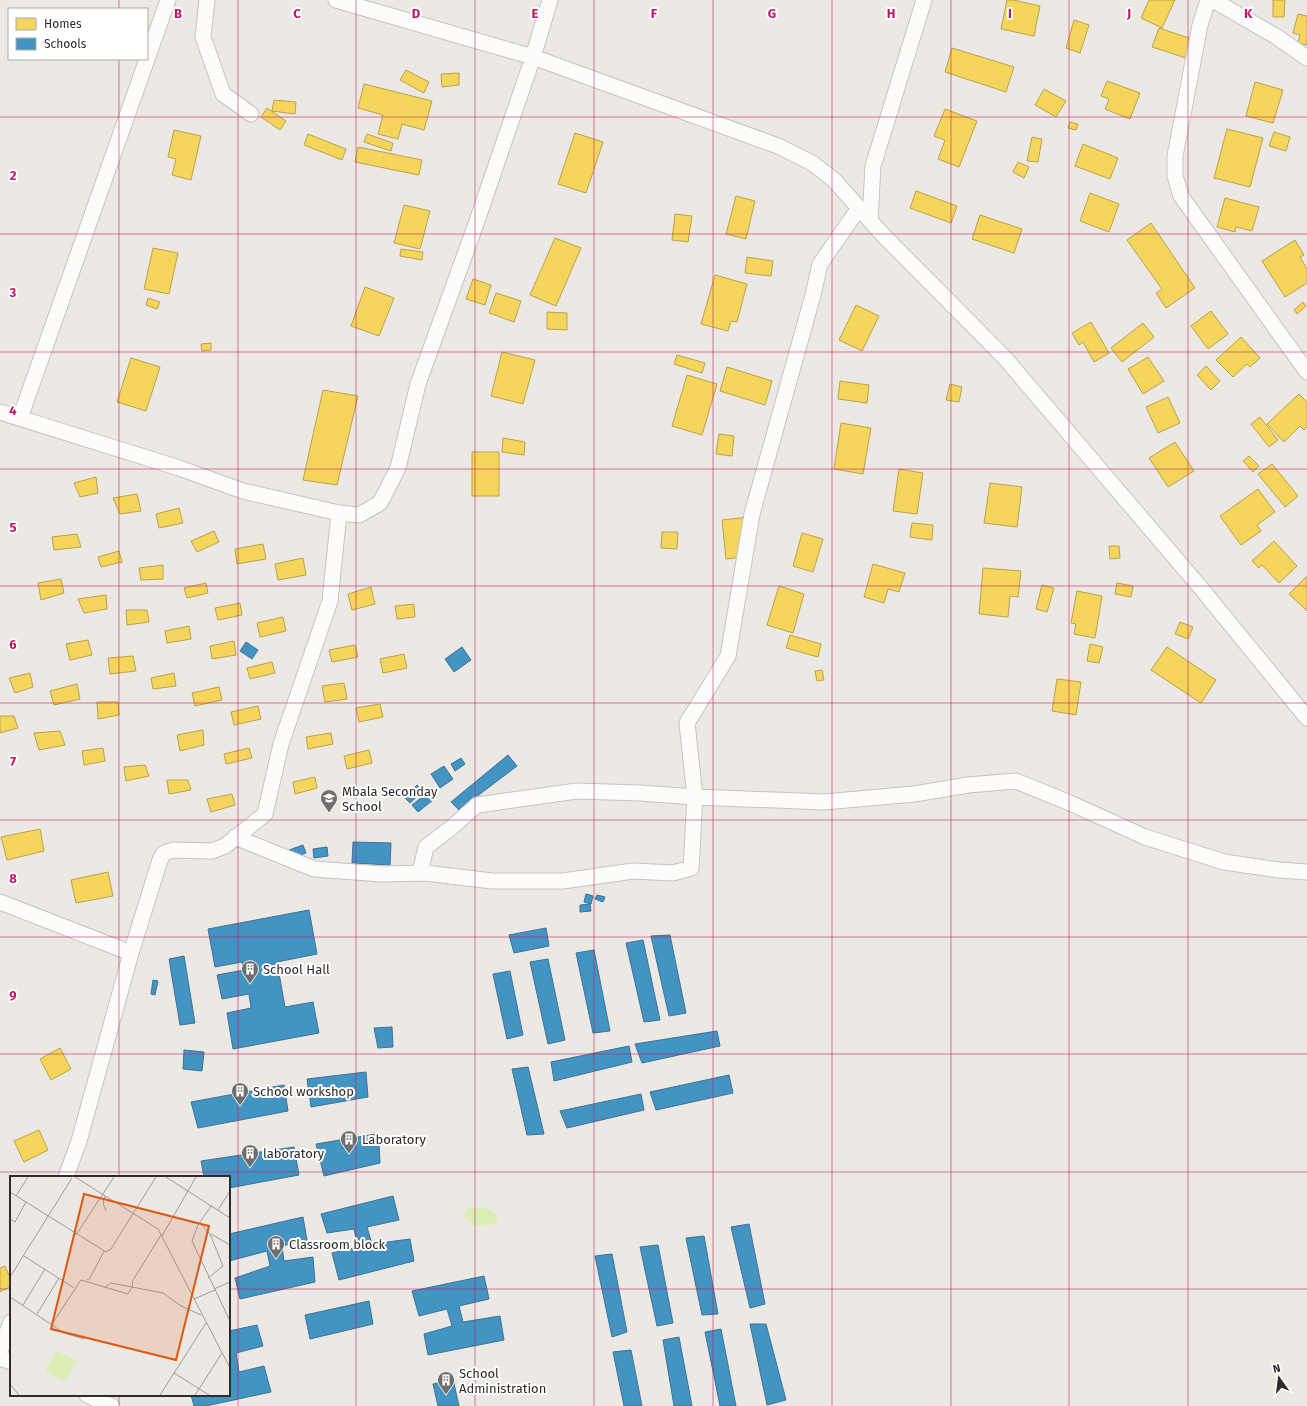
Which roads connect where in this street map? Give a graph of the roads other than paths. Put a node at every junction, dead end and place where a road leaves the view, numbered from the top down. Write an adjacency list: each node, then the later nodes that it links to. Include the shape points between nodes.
1 (168, 0): 8 (street)
2 (207, 0): 12 (street, via 203,37 223,94)
3 (336, 0): 9 (street)
4 (550, 0): 9 (street)
5 (924, 0): 14 (street, via 873,166)
6 (1208, 0): 15 (street, via 1200,25 1175,156 1175,176 1182,196)
7 (1213, 0): 10 (street, via 1277,37)
8 (148, 56)
9 (532, 57): 13 (street, via 778,146 812,163 834,180); 18 (street, via 477,221 418,384 398,468 380,502 359,515)
10 (1307, 58)
11 (147, 60): 17 (street)
12 (252, 114)
13 (859, 208): 14 (street); 20 (street, via 820,264 752,514 728,656 687,724)
14 (870, 220): 19 (street, via 1004,357 1200,586)
15 (1307, 372)
16 (0, 412): 17 (street)
17 (20, 418): 18 (street, via 243,491)
18 (339, 513): 21 (street, via 330,601 282,744 265,814)
19 (1307, 718)
20 (695, 797): 22 (street, via 824,802 1016,781 1152,839 1224,862); 23 (street, via 577,791 476,805 426,847); 23 (street, via 691,868 672,873 633,870 563,881 492,881)
21 (235, 837): 23 (street, via 314,869 382,874); 25 (street, via 225,846 212,851 173,850 164,853)
22 (1307, 872)
23 (420, 873)
24 (0, 902): 25 (street)
25 (132, 953): 26 (street, via 79,1141)
26 (66, 1176)
27 (10, 1325): 28 (street)
28 (0, 1351)
29 (0, 1358): 30 (street)
30 (10, 1362)
31 (89, 1396): 32 (street)
32 (112, 1406)

